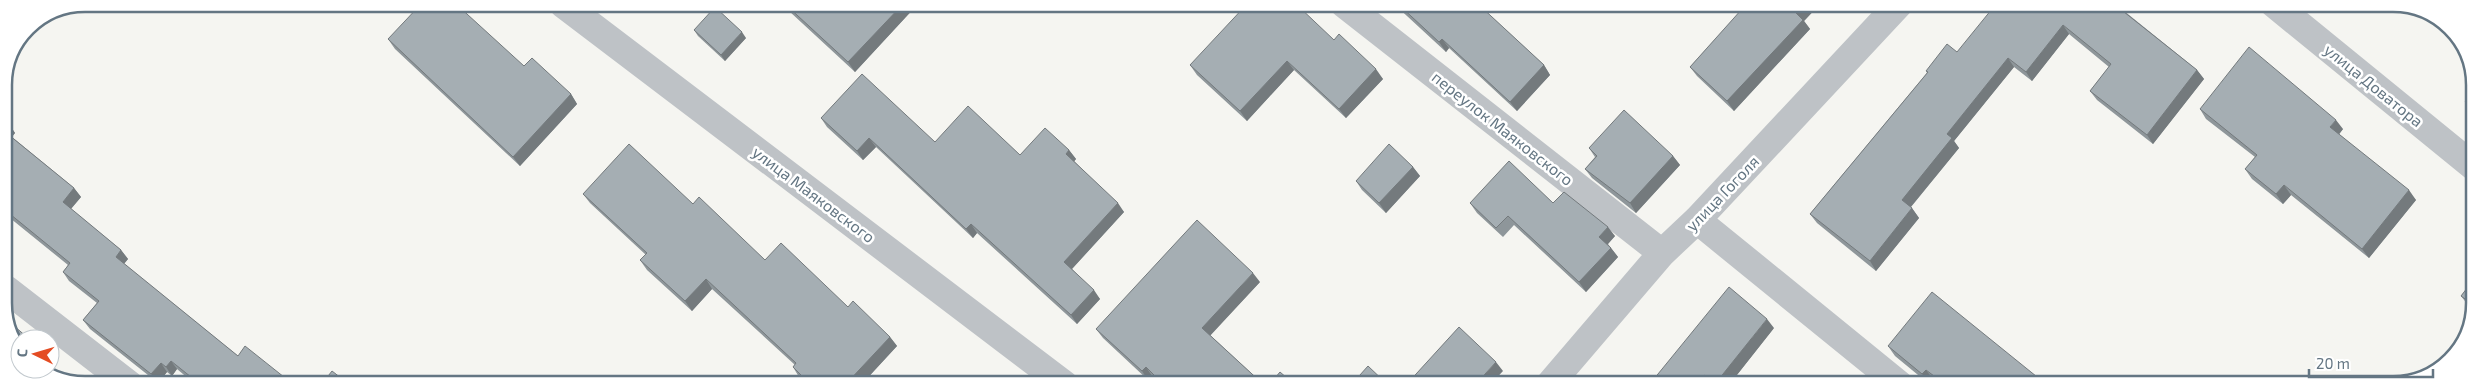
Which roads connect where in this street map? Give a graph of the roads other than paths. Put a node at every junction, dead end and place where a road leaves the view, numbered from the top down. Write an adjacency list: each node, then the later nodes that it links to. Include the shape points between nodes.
1 (575, 13): 10 (street, улица Маяковского)
2 (1355, 13): 7 (street, переулок Маяковского)
3 (1891, 13): 6 (street, улица Гоголя)
4 (2285, 13): 5 (street, улица Доватора)
5 (2466, 160)
6 (1697, 220): 7 (street, улица Гоголя); 12 (street)
7 (1662, 253): 11 (street, улица Гоголя)
8 (13, 294): 9 (street)
9 (118, 376)
10 (1052, 376)
11 (1557, 376)
12 (1889, 376)

